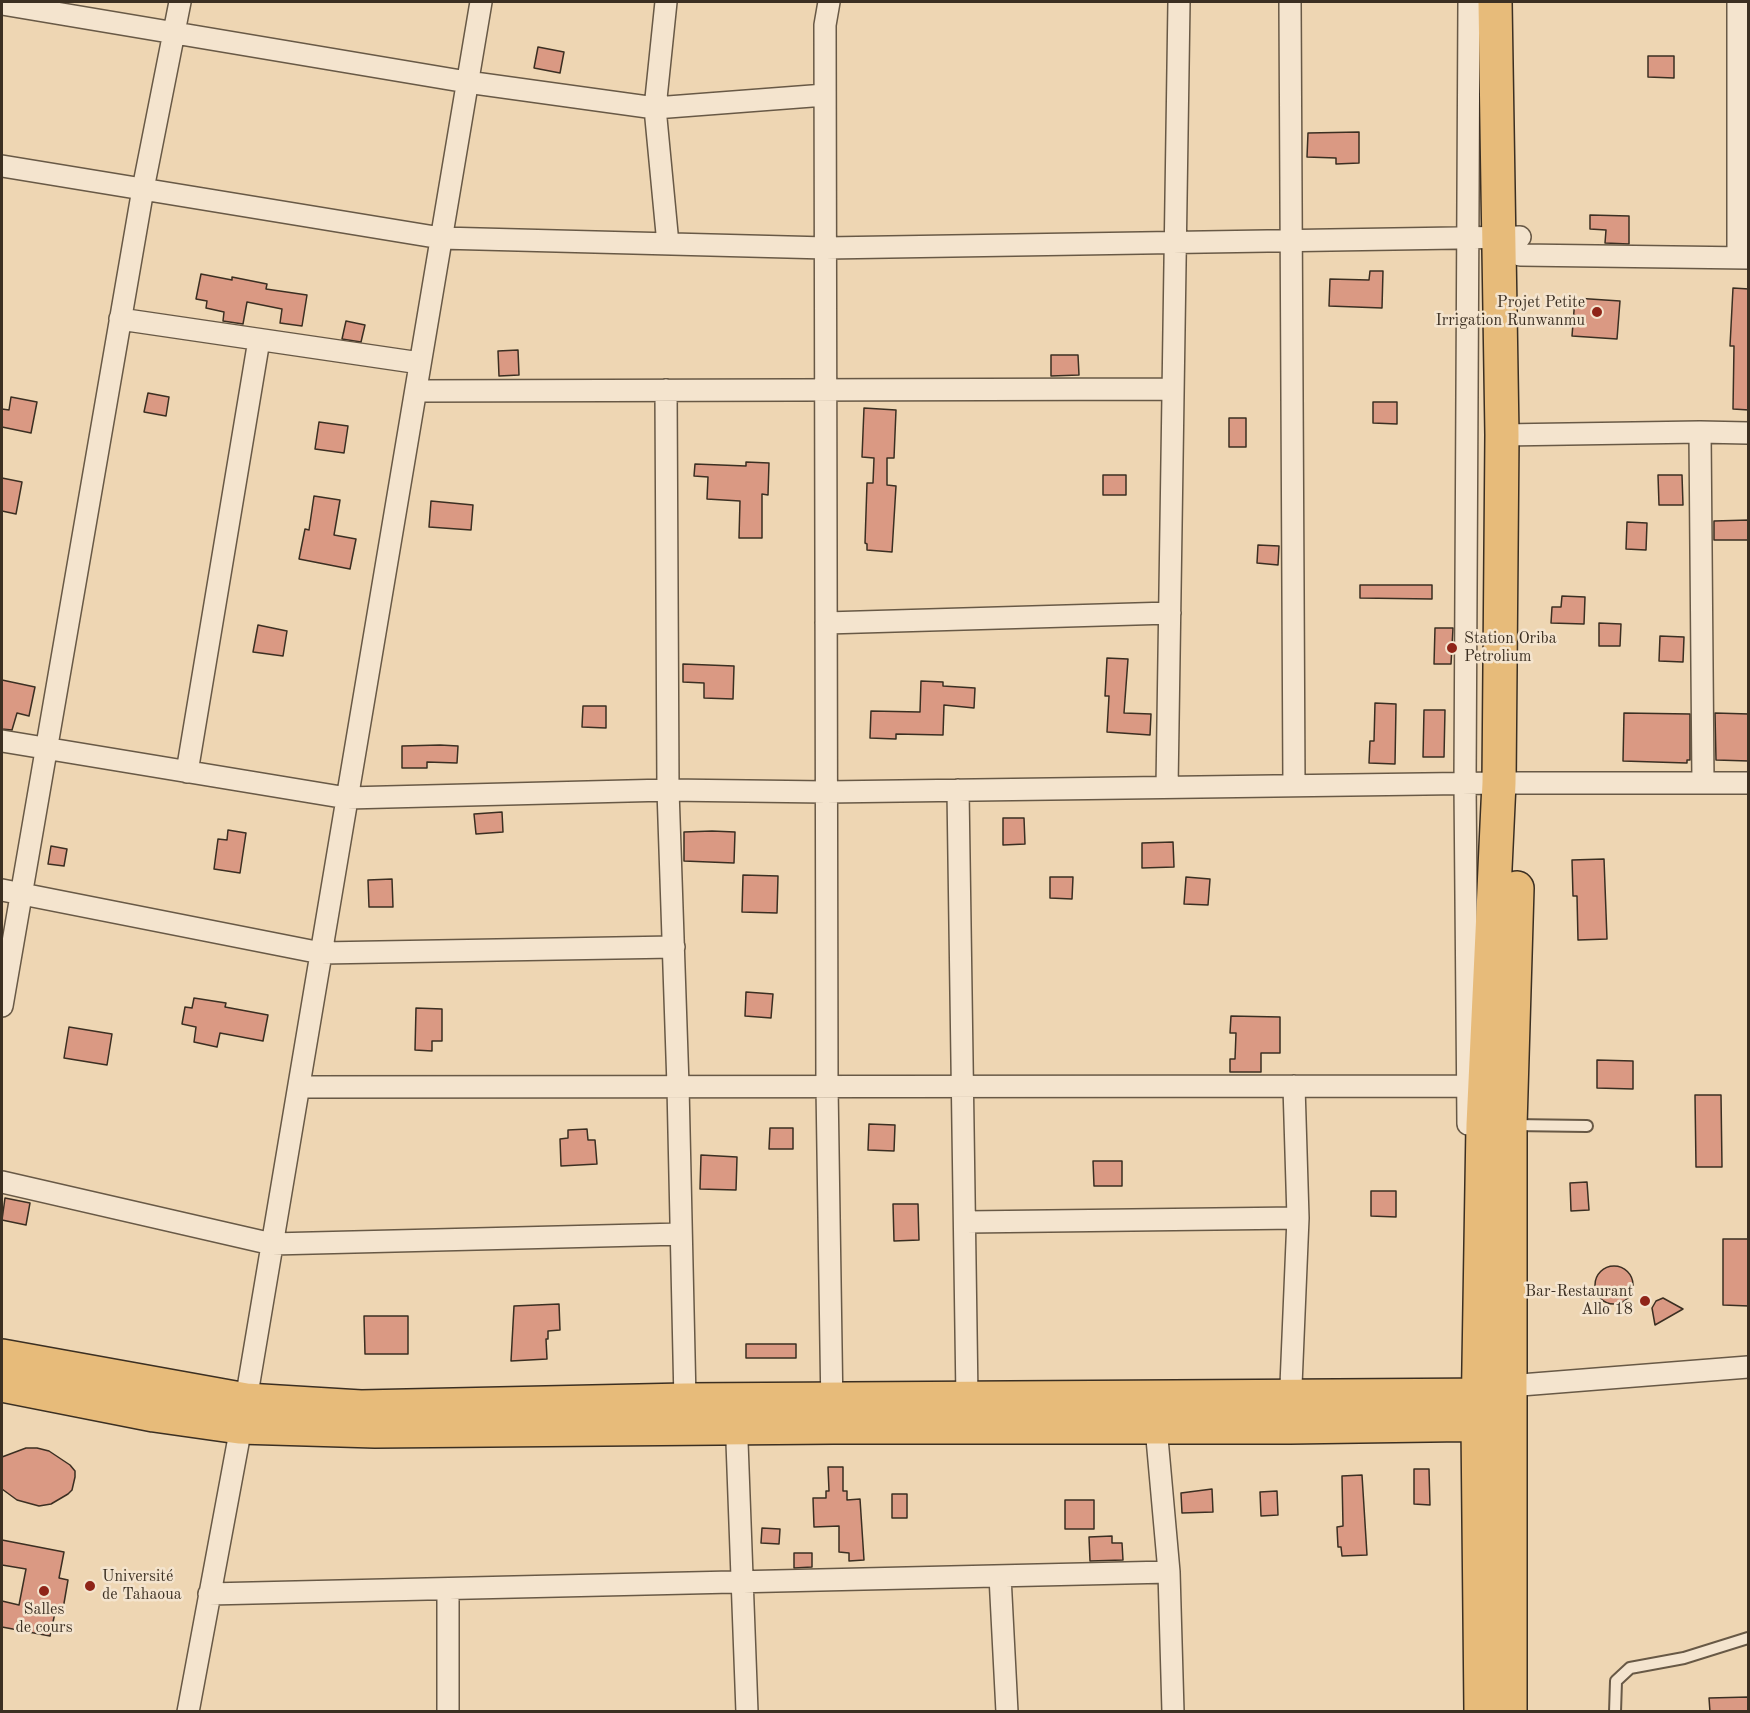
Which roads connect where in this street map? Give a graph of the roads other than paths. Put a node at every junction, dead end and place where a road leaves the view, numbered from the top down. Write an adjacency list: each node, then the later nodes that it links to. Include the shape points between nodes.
1 (180, 2): 10 (street)
2 (481, 2): 11 (street)
3 (666, 2): 13 (street)
4 (829, 2): 12 (street, via 825,25)
5 (1179, 2): 19 (street)
6 (1290, 2): 17 (street)
7 (1498, 2): 18 (main road)
8 (1738, 2): 22 (street)
9 (2, 4): 10 (street)
10 (174, 33): 11 (street); 15 (street)
11 (467, 82): 13 (street); 16 (street)
12 (825, 95): 13 (street); 21 (street)
13 (655, 108): 20 (street)
14 (2, 166): 15 (street)
15 (143, 189): 16 (street); 23 (street)
16 (441, 238): 20 (street); 25 (street)
17 (1291, 240): 18 (street); 19 (street); 42 (street)
18 (1502, 242): 22 (street); 32 (main road); 38 (street)
19 (1175, 243): 21 (street); 26 (street)
20 (668, 244): 21 (street)
21 (825, 248): 28 (street)
22 (1743, 258)
23 (120, 319): 24 (street); 36 (street)
24 (259, 339): 25 (street); 37 (street)
25 (420, 363): 29 (street)
26 (1173, 389): 28 (street); 33 (street)
27 (666, 390): 28 (street); 29 (street); 44 (street)
28 (826, 390): 34 (street)
29 (416, 391): 47 (street)
30 (1700, 432): 31 (street); 32 (street); 40 (street)
31 (1749, 433)
32 (1513, 435): 39 (main road)
33 (1170, 613): 34 (street); 43 (street)
34 (826, 623): 46 (street)
35 (2, 741): 36 (street)
36 (46, 749): 37 (street); 48 (street)
37 (187, 772): 47 (street)
38 (1465, 783): 39 (street); 42 (street); 56 (street)
39 (1509, 783): 40 (street); 58 (main road)
40 (1703, 783): 41 (street)
41 (1749, 783)
42 (1294, 785): 43 (street)
43 (1167, 787): 45 (street)
44 (668, 790): 46 (street); 47 (street); 49 (street)
45 (958, 790): 46 (street); 54 (street)
46 (826, 792): 53 (street)
47 (347, 798): 50 (street)
48 (11, 892): 50 (street); 51 (street)
49 (674, 947): 50 (street); 52 (street)
50 (321, 953): 57 (street)
51 (2, 1006)
52 (678, 1086): 53 (street); 57 (street); 63 (street)
53 (827, 1086): 54 (street); 74 (street)
54 (963, 1086): 55 (street); 62 (street)
55 (1294, 1086): 56 (street); 61 (street)
56 (1468, 1086): 70 (street)
57 (299, 1087): 64 (street)
58 (1496, 1125): 59 (lane); 70 (main road)
59 (1587, 1126)
60 (2, 1182): 64 (street)
61 (1299, 1218): 62 (street); 72 (street)
62 (966, 1222): 68 (street)
63 (681, 1234): 64 (street); 69 (street)
64 (272, 1244): 73 (street)
65 (2, 1356): 73 (main road)
66 (1749, 1367): 70 (street)
67 (2, 1385): 73 (main road, via 154,1414)
68 (968, 1398): 71 (main road); 74 (main road)
69 (685, 1400): 73 (main road); 75 (main road)
70 (1487, 1406): 72 (main road); 87 (main road); 88 (main road)
71 (1154, 1412): 72 (main road); 74 (main road); 76 (street)
72 (1290, 1412)
73 (243, 1413): 75 (main road, via 375,1431); 80 (street)
74 (832, 1413): 75 (main road)
75 (736, 1414): 78 (street)
76 (1169, 1572): 77 (street); 86 (street)
77 (1000, 1576): 78 (street); 85 (street)
78 (742, 1582): 79 (street); 84 (street)
79 (448, 1589): 80 (street); 83 (street)
80 (209, 1594): 82 (street)
81 (1749, 1638): 89 (lane, via 1684,1658 1630,1668 1616,1681)
82 (188, 1712)
83 (448, 1712)
84 (747, 1712)
85 (1007, 1712)
86 (1173, 1712)
87 (1481, 1712)
88 (1510, 1712)
89 (1615, 1712)

